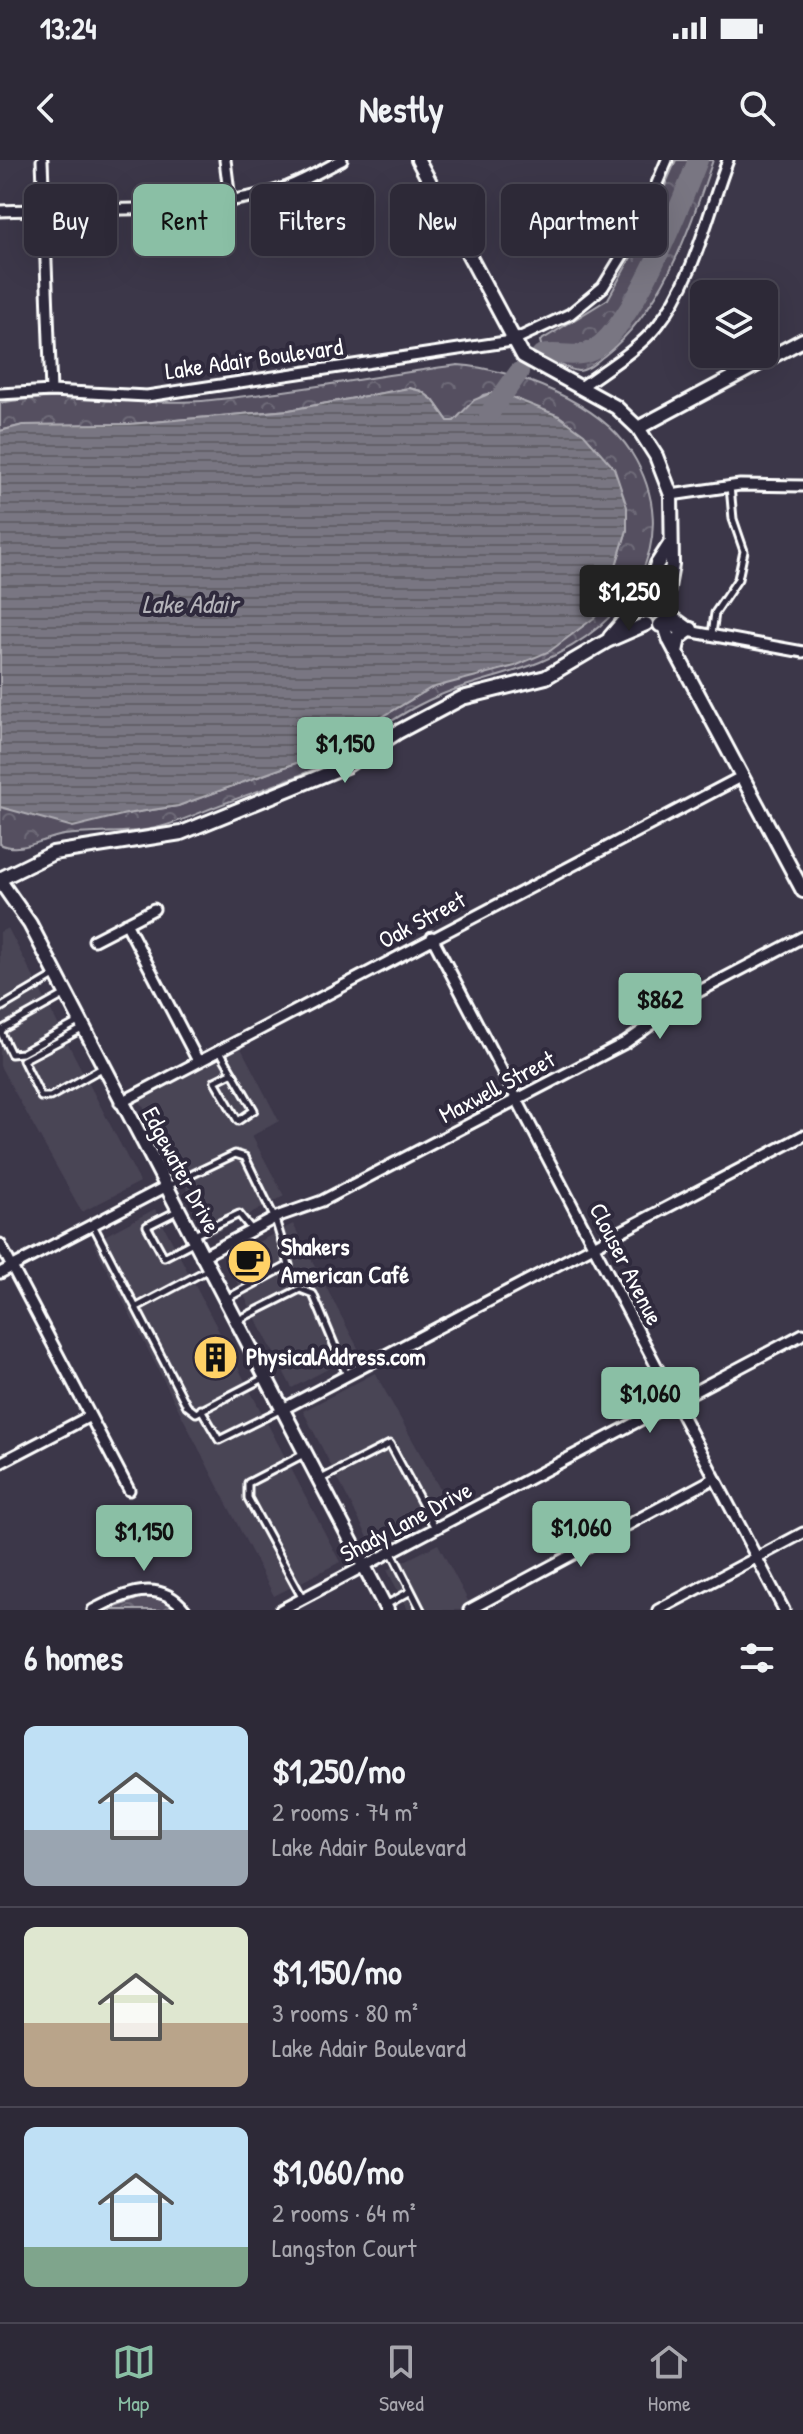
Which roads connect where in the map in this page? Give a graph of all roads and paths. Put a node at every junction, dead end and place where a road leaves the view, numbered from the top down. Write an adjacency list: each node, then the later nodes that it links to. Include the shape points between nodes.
1 (42, 160): 7 (street)
2 (225, 160): 8 (street)
3 (342, 160): 9 (street, via 288,186)
4 (418, 160): 14 (street)
5 (667, 160): 14 (street, Lake Adair Boulevard, via 636,233 603,287 570,314)
6 (728, 160): 15 (street, via 692,261 658,326)
7 (44, 184)
8 (228, 184)
9 (235, 199)
10 (24, 210): 11 (street)
11 (0, 211)
12 (48, 256): 16 (street)
13 (803, 340): 18 (street)
14 (512, 341): 15 (street, via 523,356); 16 (street, Lake Adair Boulevard, via 147,396)
15 (581, 387): 18 (street, via 616,407)
16 (51, 391): 17 (street, Lake Adair Boulevard)
17 (0, 394)
18 (638, 428): 21 (street)
19 (730, 486): 20 (street); 21 (street); 28 (lane, via 733,519 744,551 738,579 715,613)
20 (803, 486)
21 (671, 495): 22 (street)
22 (670, 544): 23 (street); 24 (street)
23 (647, 594): 24 (street); 25 (street)
24 (666, 599): 26 (street)
25 (638, 607): 26 (street); 29 (street)
26 (660, 621): 27 (street); 29 (street); 30 (street)
27 (691, 629): 28 (street); 30 (street)
28 (712, 634): 31 (street)
29 (607, 641): 33 (street, via 546,677 462,698 346,766 181,833 53,853)
30 (673, 647): 32 (street)
31 (803, 652)
32 (743, 776): 34 (street); 37 (street, Oak Street)
33 (0, 880): 40 (street, Edgewater Drive, via 23,912)
34 (803, 891)
35 (154, 909): 36 (street)
36 (126, 923): 39 (street); 45 (street)
37 (432, 937): 44 (street, Oak Street); 48 (street, Clouser Avenue)
38 (803, 937): 48 (street, Maxwell Street, via 696,993 625,1043)
39 (94, 940)
40 (54, 976): 41 (street, Edgewater Drive); 42 (lane)
41 (64, 995): 43 (street, Edgewater Drive); 43 (lane, via 3,1029 11,1054)
42 (0, 1008)
43 (80, 1026): 46 (street, Edgewater Drive); 46 (lane, via 23,1060 33,1087 41,1097 50,1097)
44 (219, 1050): 45 (street, Oak Street); 47 (lane)
45 (198, 1061): 49 (street, Oak Street)
46 (102, 1068): 49 (street, Edgewater Drive)
47 (231, 1073): 47 (lane, via 254,1110 238,1121 215,1081)
48 (518, 1098): 53 (street, Maxwell Street, via 322,1201); 58 (street, Clouser Avenue)
49 (120, 1103): 51 (street, Edgewater Drive)
50 (803, 1136): 58 (street)
51 (165, 1187): 52 (street, Edgewater Drive); 53 (lane, via 241,1153); 54 (street)
52 (177, 1211): 56 (street, Edgewater Drive); 56 (lane, via 147,1226 164,1257)
53 (275, 1219): 55 (street, Maxwell Street); 63 (lane, via 289,1265)
54 (93, 1225): 60 (street); 64 (lane)
55 (252, 1231): 56 (lane, via 236,1214); 59 (street, Maxwell Street)
56 (192, 1239): 59 (street, Edgewater Drive)
57 (0, 1244): 60 (street)
58 (594, 1246): 67 (street); 69 (street, Clouser Avenue)
59 (201, 1257): 61 (street, Edgewater Drive)
60 (12, 1266): 62 (street); 72 (street)
61 (208, 1270): 63 (street, Edgewater Drive); 64 (lane)
62 (0, 1273)
63 (224, 1300): 65 (street, Edgewater Drive)
64 (137, 1307): 70 (lane, via 187,1406 196,1413)
65 (235, 1322): 67 (lane, via 300,1289 313,1294); 68 (street, Edgewater Drive)
66 (803, 1334): 69 (street, Shady Lane Drive)
67 (347, 1375): 71 (street)
68 (265, 1378): 70 (lane); 71 (street, Edgewater Drive)
69 (675, 1403): 75 (street, Clouser Avenue); 78 (street, Shady Lane Drive)
70 (201, 1409): 71 (lane, via 219,1440)
71 (281, 1410): 73 (street, Edgewater Drive)
72 (90, 1416): 74 (street); 77 (street)
73 (305, 1454): 76 (street, Edgewater Drive); 84 (lane, via 248,1483 248,1498)
74 (0, 1463)
75 (715, 1478): 81 (street, Clouser Avenue); 90 (street)
76 (319, 1480): 78 (lane, via 390,1444); 82 (street, Edgewater Drive)
77 (129, 1490)
78 (436, 1529): 80 (street, Shady Lane Drive)
79 (803, 1533): 81 (street)
80 (392, 1553): 82 (street, Shady Lane Drive); 83 (lane)
81 (757, 1558): 91 (street); 92 (street, Clouser Avenue)
82 (364, 1567): 84 (street, Shady Lane Drive); 85 (street, Edgewater Drive)
83 (411, 1591): 85 (lane); 89 (lane)
84 (303, 1599): 88 (street, Shady Lane Drive)
85 (385, 1608)
86 (93, 1610): 87 (street, via 141,1589 161,1592)
87 (185, 1610)
88 (281, 1610)
89 (421, 1610)
90 (469, 1610)
91 (658, 1610)
92 (784, 1610)

